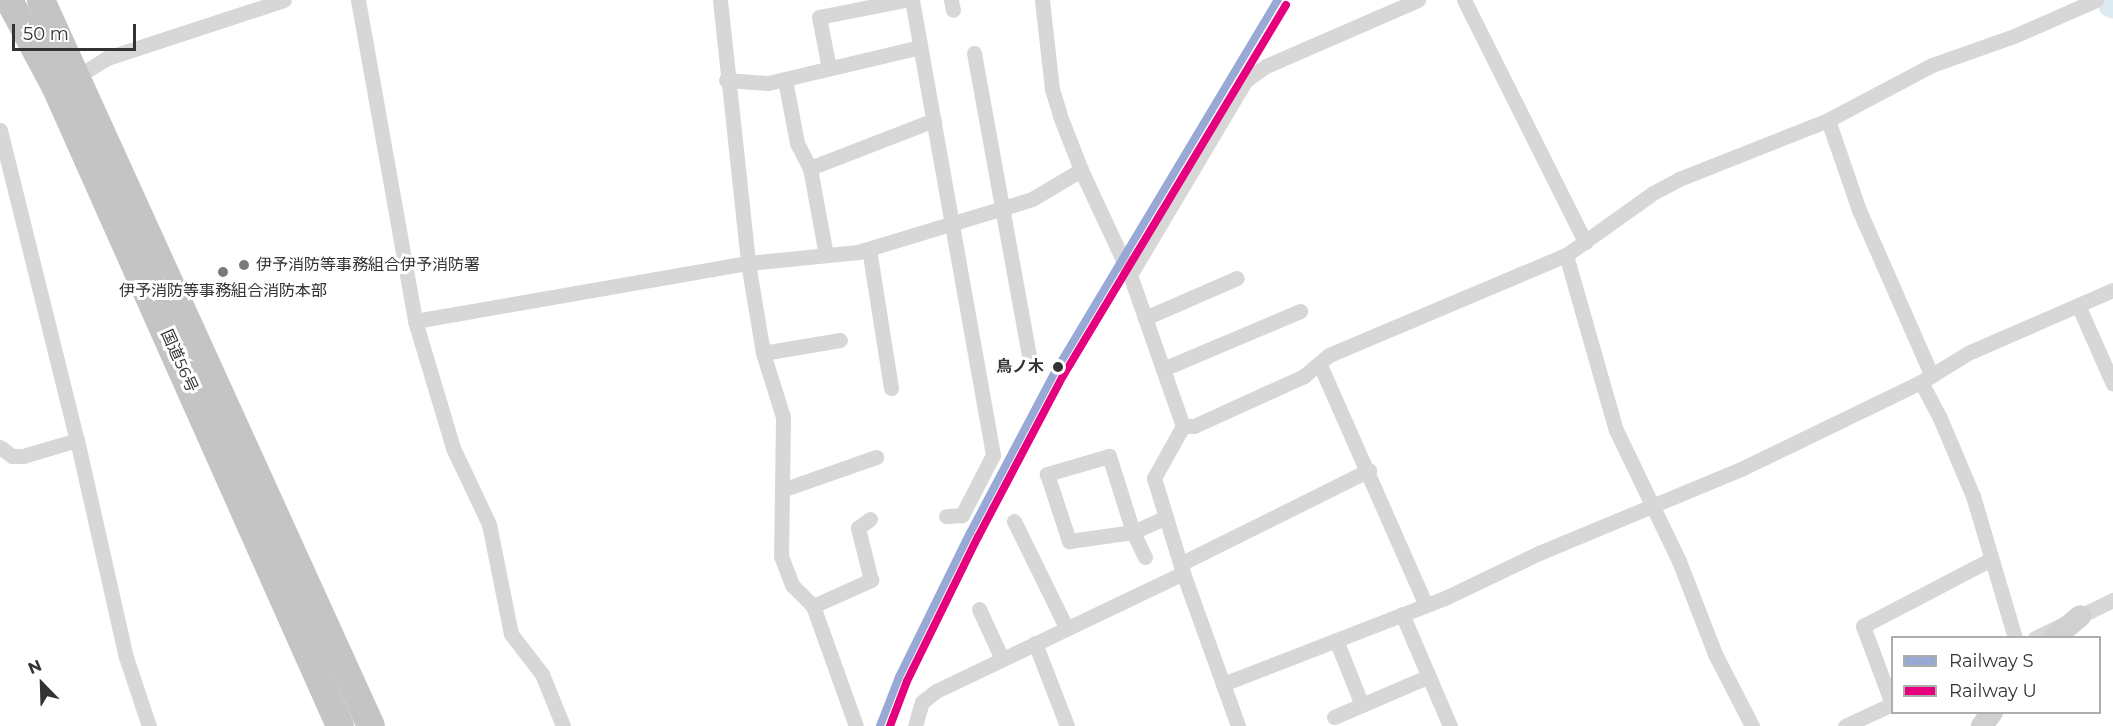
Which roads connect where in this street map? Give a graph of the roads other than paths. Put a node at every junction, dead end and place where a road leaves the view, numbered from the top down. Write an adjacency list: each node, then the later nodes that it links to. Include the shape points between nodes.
1 (41, 0): 17 (highway, 国道56号)
2 (284, 0): 17 (street, via 106,58)
3 (358, 0): 36 (street)
4 (720, 0): 15 (street)
5 (905, 0): 14 (street, via 819,17)
6 (912, 0): 12 (street)
7 (1042, 0): 22 (street, via 1052,88)
8 (1419, 0): 30 (street, via 1266,66 1245,81)
9 (1464, 0): 25 (street)
10 (2096, 0): 19 (street, via 2014,36 1932,64)
11 (13, 7): 17 (highway, 国道56号)
12 (920, 47): 14 (street); 18 (street)
13 (974, 53): 23 (street)
14 (830, 68): 16 (street)
15 (726, 80): 16 (street); 29 (street)
16 (785, 80): 21 (street, via 797,143)
17 (67, 82): 80 (highway, 国道56号); 81 (highway, 国道56号)
18 (934, 120): 21 (street); 24 (street)
19 (1828, 120): 25 (street, via 1653,193); 42 (street)
20 (0, 130): 46 (street)
21 (810, 168): 27 (street)
22 (1081, 170): 23 (street, via 1032,199); 30 (street)
23 (1003, 207): 24 (street); 39 (street)
24 (953, 222): 26 (street); 52 (street, via 993,455 962,514)
25 (1585, 242): 28 (street)
26 (869, 249): 27 (street); 44 (street)
27 (826, 255): 29 (street)
28 (1566, 255): 40 (street, via 1329,355); 51 (street, via 1610,413)
29 (748, 263): 36 (street); 38 (street)
30 (1130, 275): 35 (street)
31 (1237, 278): 35 (street)
32 (2113, 290): 33 (street)
33 (2078, 305): 42 (street, via 1968,353); 43 (street)
34 (1300, 311): 41 (street)
35 (1145, 318): 41 (street)
36 (415, 321): 82 (street, via 453,448 489,524 511,634 542,674)
37 (840, 340): 38 (street)
38 (764, 353): 50 (street, via 783,417)
39 (1030, 360)
40 (1320, 365): 45 (street, via 1194,426); 49 (street)
41 (1163, 369): 45 (street)
42 (1926, 379): 51 (street, via 1743,468); 58 (street, via 1973,496)
43 (2113, 384)
44 (891, 388)
45 (1183, 426): 53 (street, via 1154,478)
46 (77, 440): 47 (street, via 23,456 12,456); 79 (street, via 126,657)
47 (0, 447)
48 (876, 457): 50 (street)
49 (1369, 470): 59 (street); 61 (street)
50 (782, 490): 62 (street, via 781,556 792,585)
51 (1651, 507): 61 (street); 88 (street, via 1679,561 1715,654)
52 (946, 516)
53 (1164, 518): 56 (street); 59 (street)
54 (870, 519): 62 (street, via 858,528 871,580)
55 (1014, 521): 66 (street)
56 (1134, 532): 56 (street, via 1069,541 1047,474 1109,456); 57 (street)
57 (1145, 557)
58 (1991, 559): 67 (street); 75 (street, via 1863,626)
59 (1182, 568): 66 (street); 74 (street)
60 (2113, 600): 65 (street)
61 (1426, 605): 64 (street)
62 (813, 606): 83 (street)
63 (980, 609): 72 (street)
64 (1402, 614): 70 (street); 73 (street)
65 (2080, 616): 68 (street); 69 (street)
66 (1067, 629): 71 (street)
67 (2014, 636)
68 (2039, 636)
69 (2056, 636)
70 (1336, 640): 74 (street); 77 (street)
71 (1035, 644): 72 (street); 85 (street)
72 (1002, 659): 84 (street, via 936,691 922,702)
73 (1429, 676): 77 (street); 87 (street)
74 (1223, 684): 86 (street)
75 (1891, 701)
76 (1891, 704): 89 (street)
77 (1362, 705): 78 (street)
78 (1334, 717)
79 (149, 726)
80 (340, 726)
81 (371, 726)
82 (563, 726)
83 (856, 726)
84 (915, 726)
85 (1067, 726)
86 (1238, 726)
87 (1450, 726)
88 (1752, 726)
89 (1845, 726)

